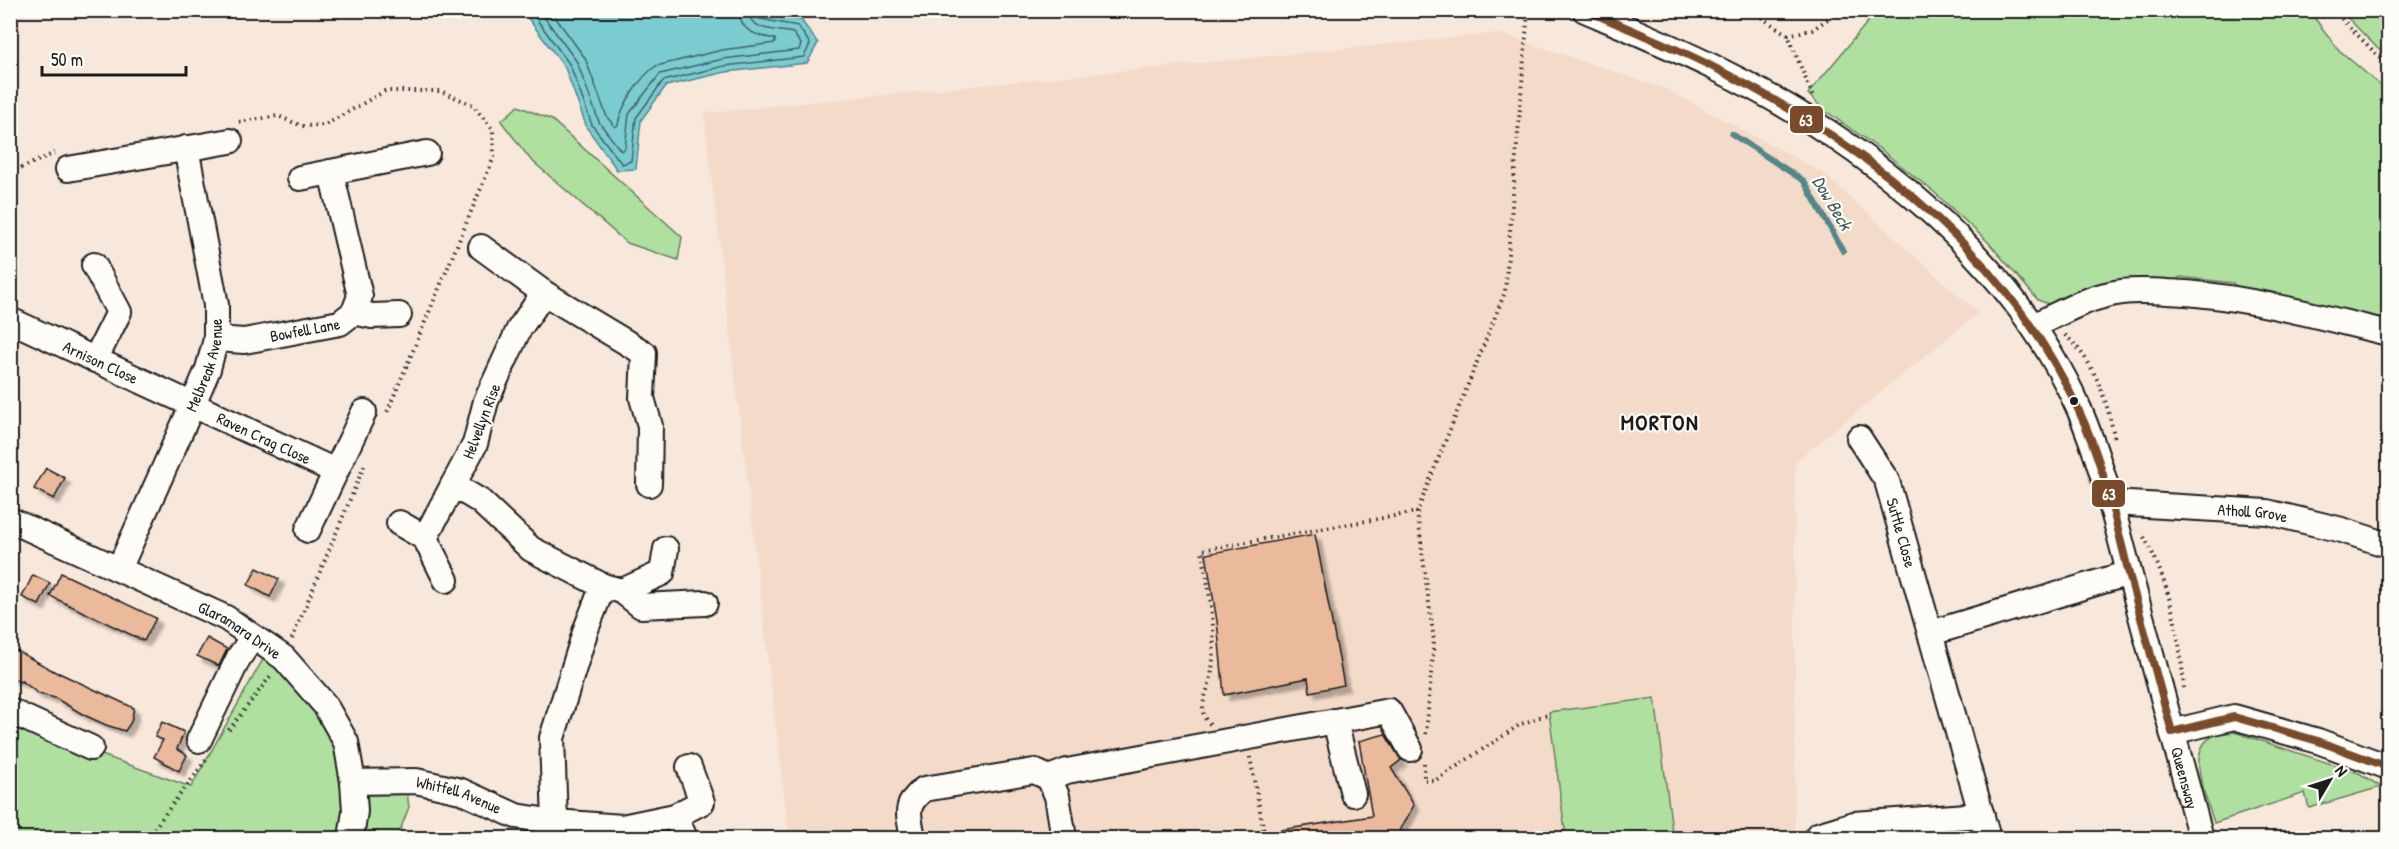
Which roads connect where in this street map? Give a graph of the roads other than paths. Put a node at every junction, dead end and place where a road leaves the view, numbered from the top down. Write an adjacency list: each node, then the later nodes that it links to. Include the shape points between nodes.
1 (1585, 10): 14 (street, Queensway, via 1712,66 1834,137 1924,205 1986,265)
2 (232, 132): 3 (street)
3 (186, 148): 5 (street, via 150,155); 16 (street, Melbreak Avenue, via 216,305)
4 (427, 153): 6 (street)
5 (63, 160)
6 (332, 172): 7 (street); 11 (street, Bowfell Lane, via 360,296)
7 (300, 178)
8 (481, 247): 10 (street)
9 (94, 265): 17 (street, via 119,312)
10 (544, 293): 22 (street, via 644,353 642,398 650,426); 23 (street, Helvellyn Rise, via 519,329 486,401 475,444)
11 (354, 312): 12 (street); 16 (street, Bowfell Lane, via 340,323 244,341)
12 (399, 315)
13 (10, 320): 17 (street, Arnison Close)
14 (2033, 326): 15 (street, via 2090,299 2154,291 2227,297); 24 (street, Queensway, via 2078,407)
15 (2388, 333)
16 (216, 339): 18 (street, Melbreak Avenue)
17 (95, 360): 18 (street, Arnison Close)
18 (192, 406): 21 (street, Raven Crag Close); 31 (street, Melbreak Avenue)
19 (374, 415): 21 (street)
20 (1858, 438): 36 (street, Suttle Close, via 1887,481)
21 (335, 471): 28 (street)
22 (649, 484)
23 (453, 485): 27 (street, Helvellyn Rise); 34 (street, via 480,501 531,549)
24 (2112, 503): 29 (street, Atholl Grove, via 2267,512); 32 (street, Queensway)
25 (10, 519): 31 (street, Glaramara Drive)
26 (399, 523): 27 (street)
27 (430, 528): 33 (street)
28 (308, 530)
29 (2388, 545)
30 (666, 549): 34 (street, via 662,573)
31 (118, 569): 37 (street, Glaramara Drive, via 226,618)
32 (2129, 573): 36 (street); 40 (street, Queensway)
33 (446, 580)
34 (612, 588): 35 (street, via 641,606); 51 (street, via 586,629 552,738)
35 (705, 603)
36 (1931, 633): 49 (street, Suttle Close)
37 (253, 637): 41 (street, via 239,657); 47 (street, Glaramara Drive, via 284,658 325,705 346,742)
38 (10, 711): 42 (street)
39 (1335, 721): 43 (street, via 1367,703 1389,711); 46 (street, via 1067,771); 48 (street)
40 (2172, 732): 44 (street, via 2234,717); 58 (street, Queensway)
41 (199, 740)
42 (91, 748)
43 (1420, 748)
44 (2388, 766)
45 (689, 767): 50 (street, Whitfell Avenue, via 702,802)
46 (1049, 778): 55 (street, via 1034,771 924,789 912,798 908,812); 56 (street, via 1057,796)
47 (353, 782): 51 (street, Whitfell Avenue, via 416,781 461,791 516,816); 53 (street, Glaramara Drive, via 355,811)
48 (1353, 794)
49 (1982, 815): 52 (street, via 1854,824); 57 (street, Suttle Close)
50 (675, 816): 51 (street, Whitfell Avenue, via 622,827); 54 (street)
51 (555, 822)
52 (1818, 835)
53 (351, 838)
54 (685, 838)
55 (913, 838)
56 (1064, 838)
57 (1988, 838)
58 (2200, 838)

